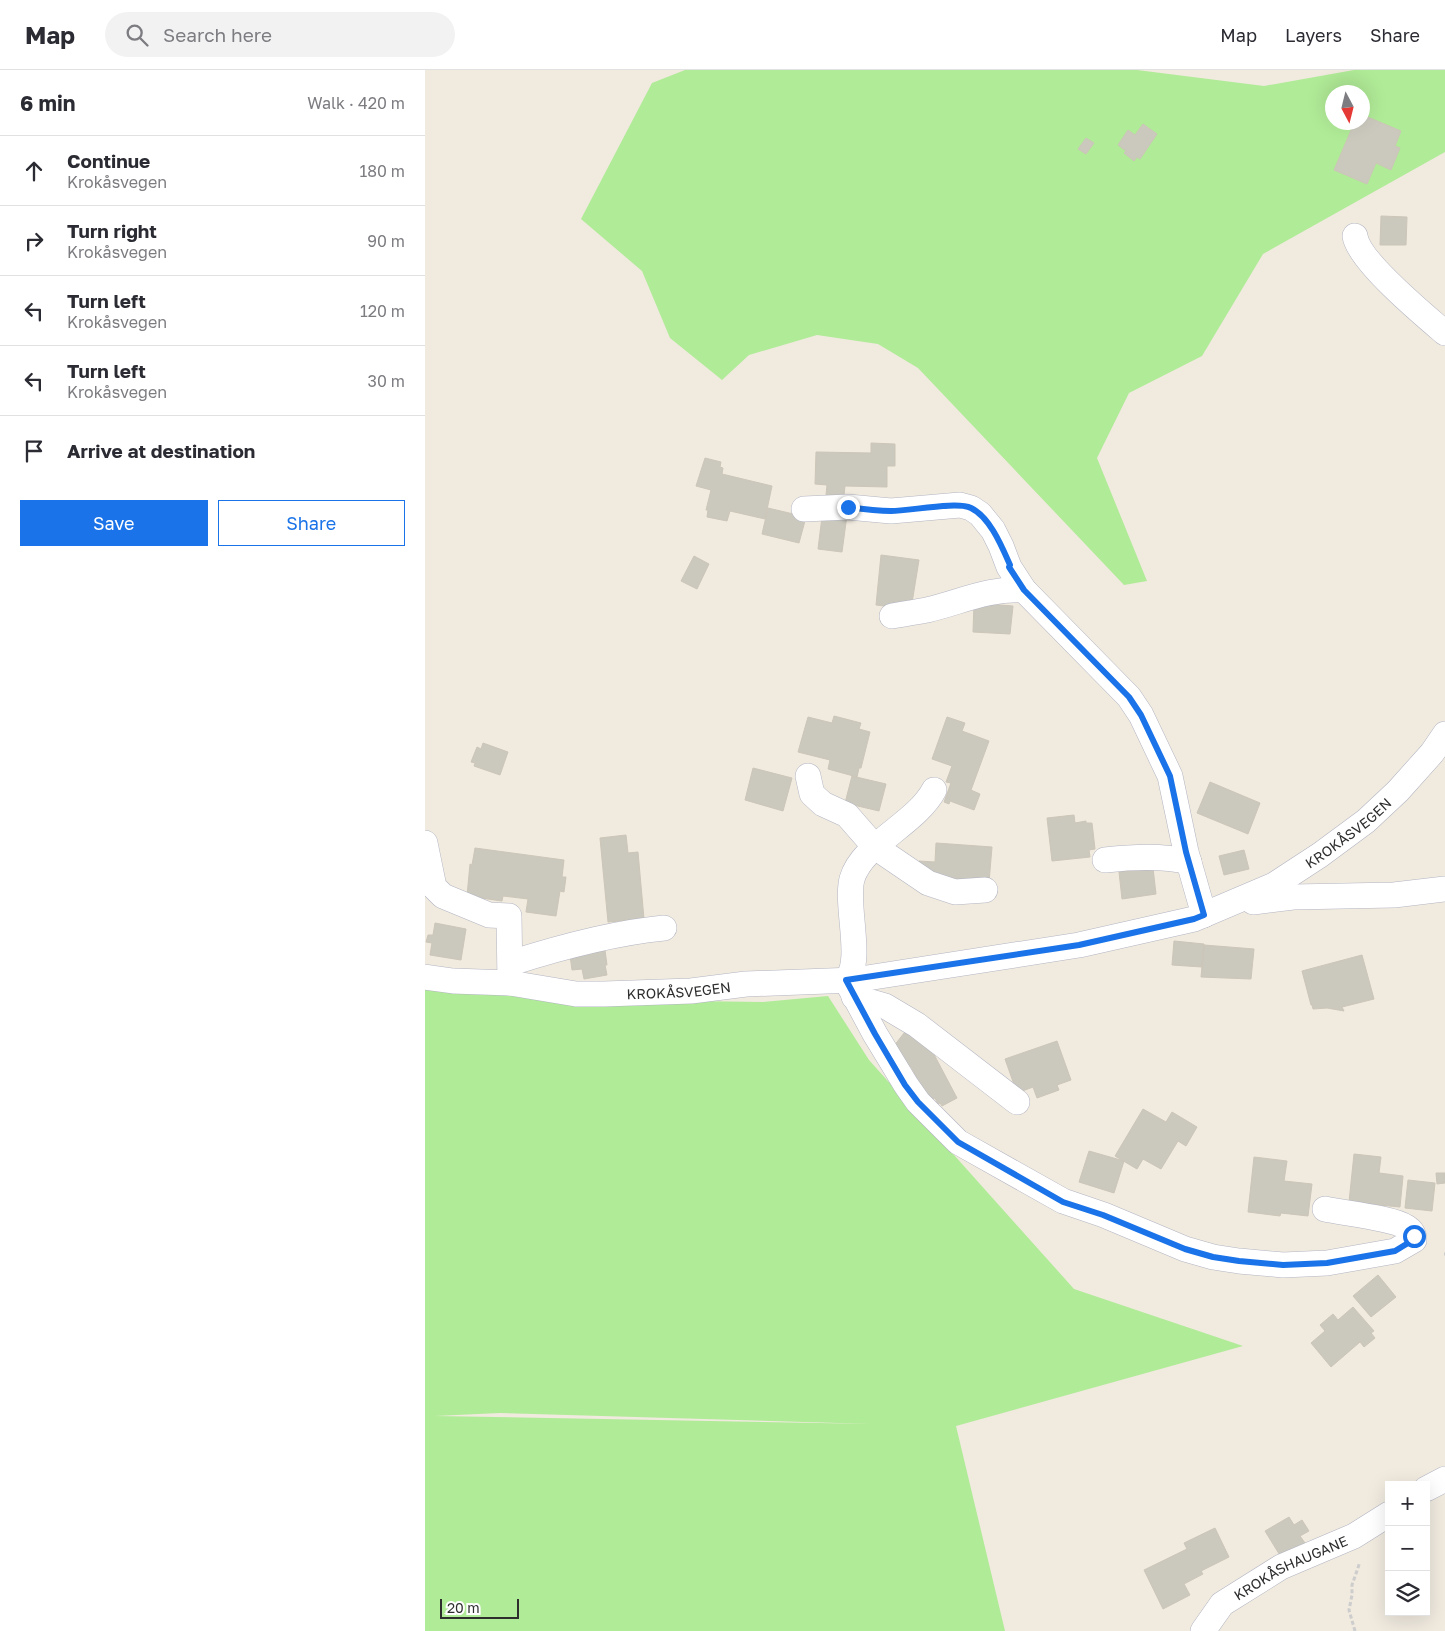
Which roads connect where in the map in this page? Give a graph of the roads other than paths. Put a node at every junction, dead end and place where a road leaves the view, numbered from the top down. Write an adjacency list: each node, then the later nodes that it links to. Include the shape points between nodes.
1 (1355, 236): 2 (street, via 1360,250 1390,283)
2 (1445, 333)
3 (804, 509): 4 (street, via 848,507 891,511 960,505 971,508 993,530 1009,567)
4 (1024, 590): 5 (street, via 974,595 927,610); 12 (street, via 1129,697 1141,715 1170,776)
5 (892, 616)
6 (1445, 734): 15 (street, KROKÅSVEGEN, via 1398,791 1366,821 1275,885)
7 (808, 776): 10 (street, via 812,794 823,804 847,815)
8 (934, 790): 10 (street, via 916,814)
9 (425, 844): 18 (street, via 435,887 443,896 489,915 509,916)
10 (875, 847): 14 (street, via 940,888 955,892); 20 (street, via 853,878 849,896 855,960)
11 (1105, 860): 12 (street, via 1131,857)
12 (1189, 862): 16 (street)
13 (1445, 889): 15 (street, KROKÅSVEGEN, via 1293,897)
14 (985, 890)
15 (1228, 905): 16 (street, KROKÅSVEGEN)
16 (1204, 915): 20 (street, KROKÅSVEGEN, via 1079,945)
17 (664, 928): 18 (street, KROKÅSVEGEN, via 594,939)
18 (511, 973): 19 (street, KROKÅSVEGEN, via 453,981); 20 (street, KROKÅSVEGEN, via 576,994 691,990 747,984)
19 (425, 977)
20 (850, 988): 21 (street, via 917,1025); 22 (street, via 918,1102 958,1142 1063,1202 1185,1249 1239,1261 1283,1265 1327,1263 1395,1251 1413,1240 1411,1231 1394,1222)
21 (1017, 1102)
22 (1325, 1209)
23 (1445, 1479): 24 (street)
24 (1430, 1487)
25 (1385, 1517): 26 (street, KROKÅSHAUGANE, via 1361,1532 1281,1567 1221,1604)
26 (1203, 1631)

